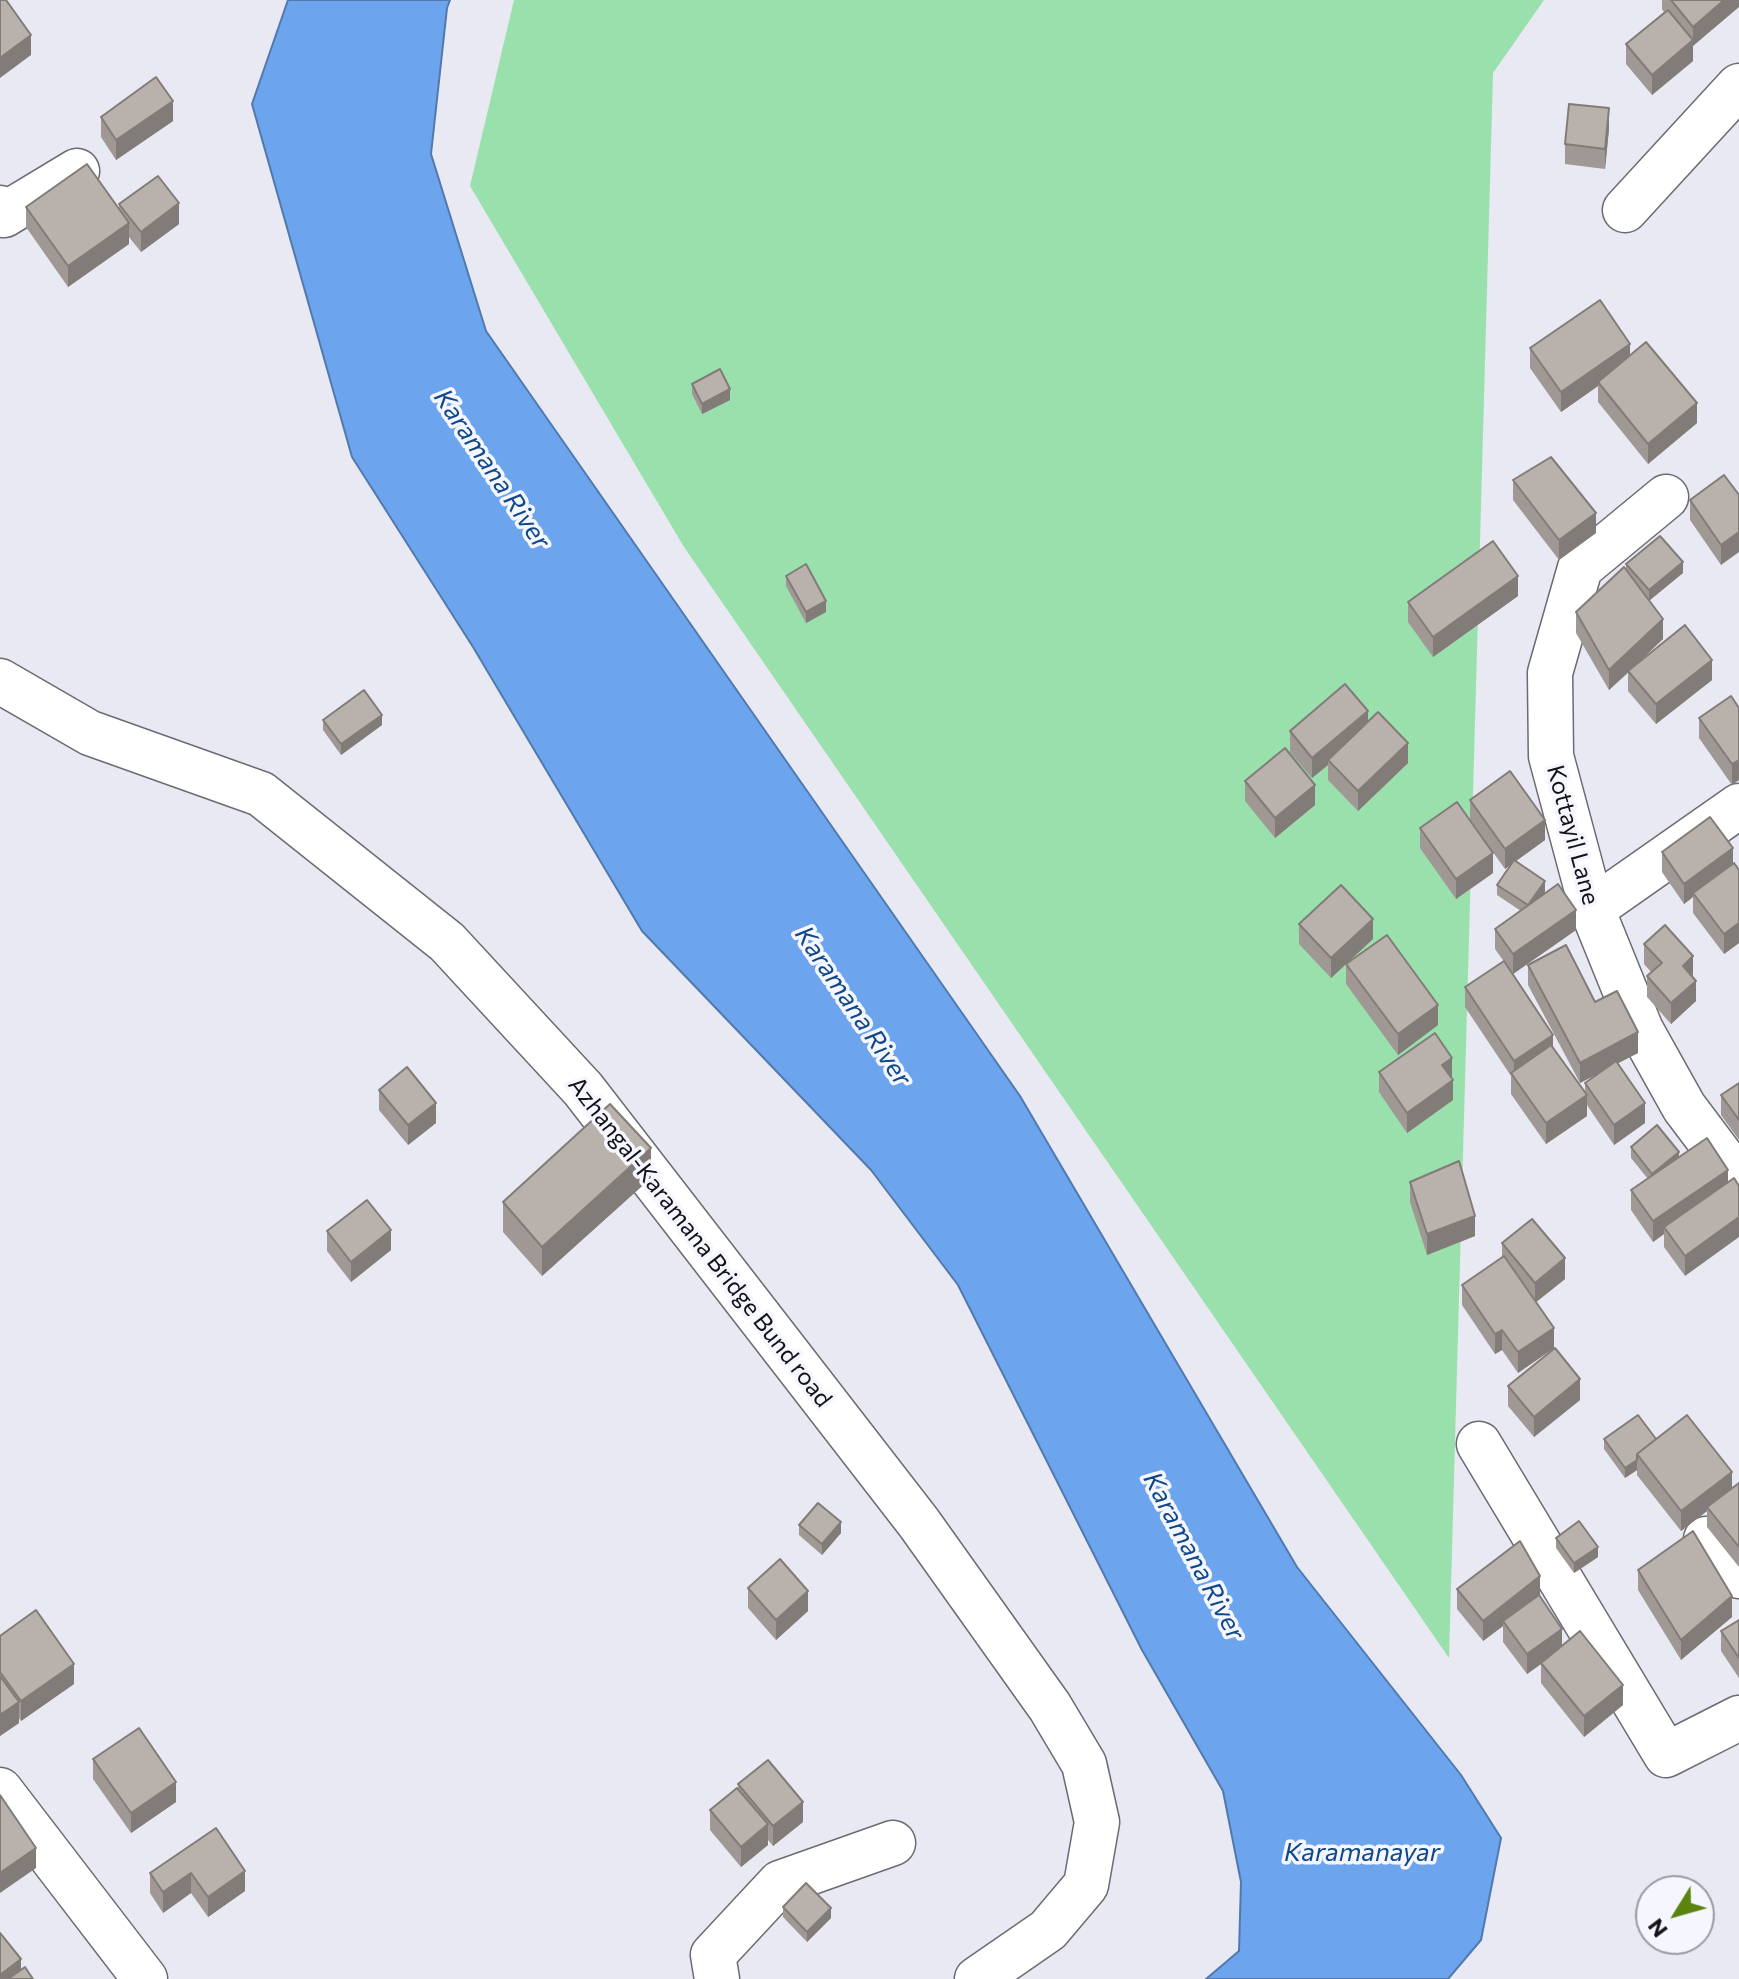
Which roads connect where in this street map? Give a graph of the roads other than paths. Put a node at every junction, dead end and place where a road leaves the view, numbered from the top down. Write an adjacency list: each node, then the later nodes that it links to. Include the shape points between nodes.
1 (1739, 86): 3 (street)
2 (77, 171): 4 (street)
3 (1625, 210)
4 (1, 214)
5 (1666, 497): 8 (street, Kottayil Lane, via 1580,568 1550,673 1551,756)
6 (0, 681): 18 (street, Azhangal-Karamana Bridge Bund road, via 90,733 261,794 447,942 583,1089 919,1523 1050,1707 1084,1764 1097,1822 1086,1885 1048,1930)
7 (1739, 806): 8 (street)
8 (1592, 909): 9 (street, Kottayil Lane, via 1641,1030 1684,1107)
9 (1739, 1180)
10 (1479, 1444): 13 (street, via 1666,1755)
11 (1706, 1539): 12 (street)
12 (1739, 1576)
13 (1739, 1718)
14 (0, 1790): 16 (street)
15 (893, 1843): 17 (street, via 780,1883 713,1955)
16 (145, 1979)
17 (717, 1979)
18 (977, 1979)

